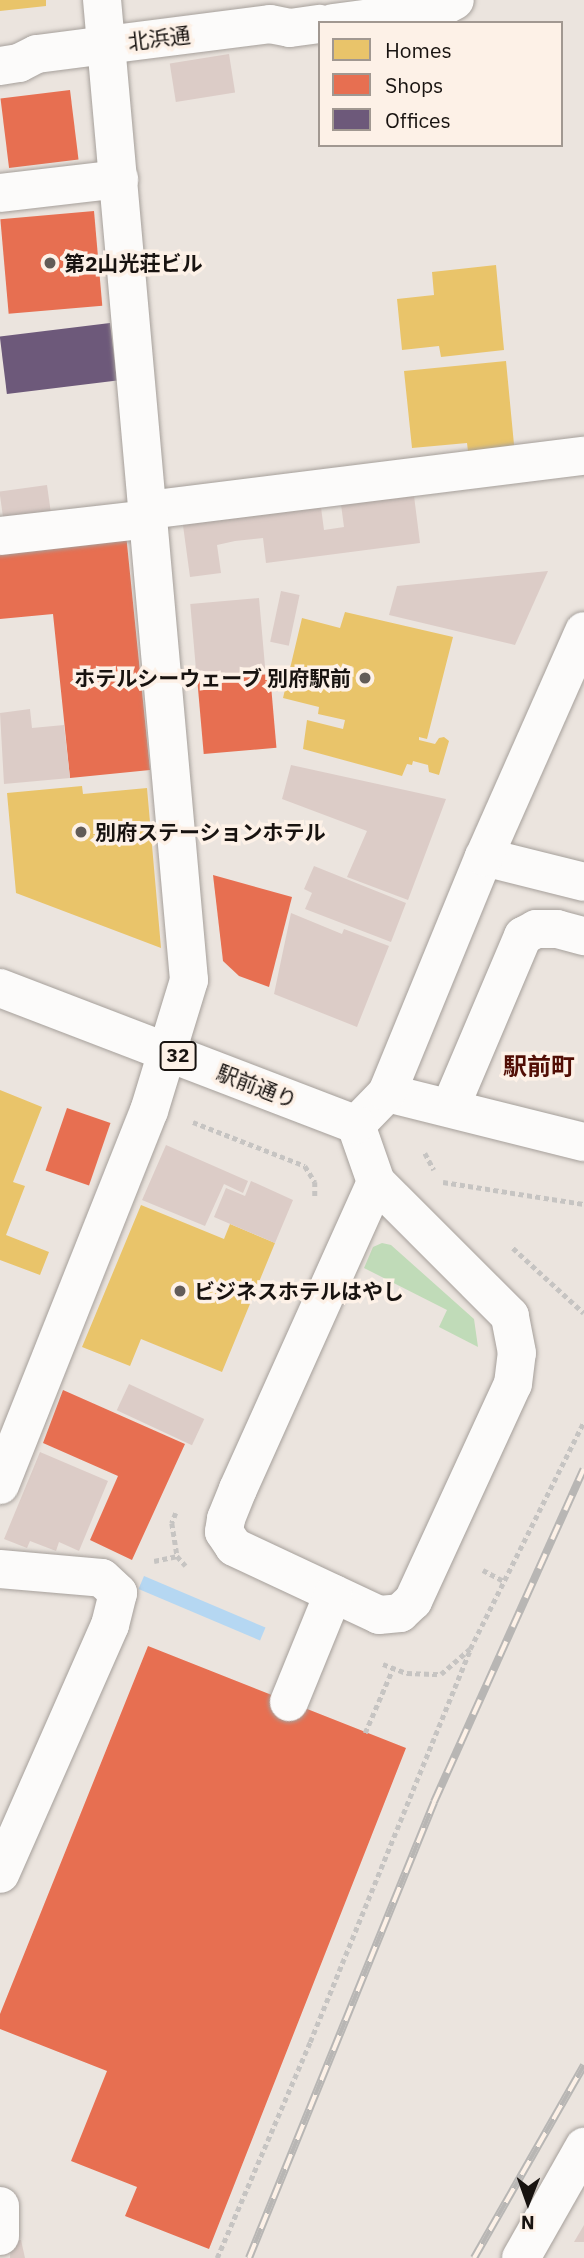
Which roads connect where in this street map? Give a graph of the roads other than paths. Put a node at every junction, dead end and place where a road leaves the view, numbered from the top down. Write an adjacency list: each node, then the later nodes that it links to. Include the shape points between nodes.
1 (102, 0): 5 (street)
2 (455, 0): 3 (street, via 439,9)
3 (348, 21)
4 (318, 24): 5 (street, 北浜通, via 290,29 270,24)
5 (106, 45): 6 (street, 北浜通, via 37,54); 7 (street)
6 (0, 66)
7 (119, 180): 8 (street); 10 (street)
8 (0, 193)
9 (584, 456): 10 (street)
10 (148, 514): 11 (street); 17 (street, via 189,980)
11 (0, 536)
12 (584, 631): 13 (street)
13 (484, 857): 14 (street); 18 (street)
14 (584, 882)
15 (584, 936): 19 (street, via 537,929 523,936)
16 (0, 988): 17 (street, 駅前通り / 32)
17 (167, 1052): 20 (street, 駅前通り / 32); 23 (street, via 149,1111)
18 (387, 1093): 19 (street); 20 (street)
19 (450, 1108): 21 (street)
20 (356, 1125): 22 (street)
21 (584, 1142)
22 (376, 1182): 25 (street, via 238,1489 224,1532 234,1547); 25 (street, via 510,1316 517,1353 513,1384 413,1601 400,1613 379,1615)
23 (0, 1485)
24 (0, 1569): 27 (street, via 102,1578 118,1593 110,1625)
25 (333, 1594): 26 (street)
26 (289, 1702)
27 (0, 1874)
28 (584, 2147): 31 (street)
29 (0, 2206): 30 (street)
30 (0, 2236)
31 (521, 2258)

